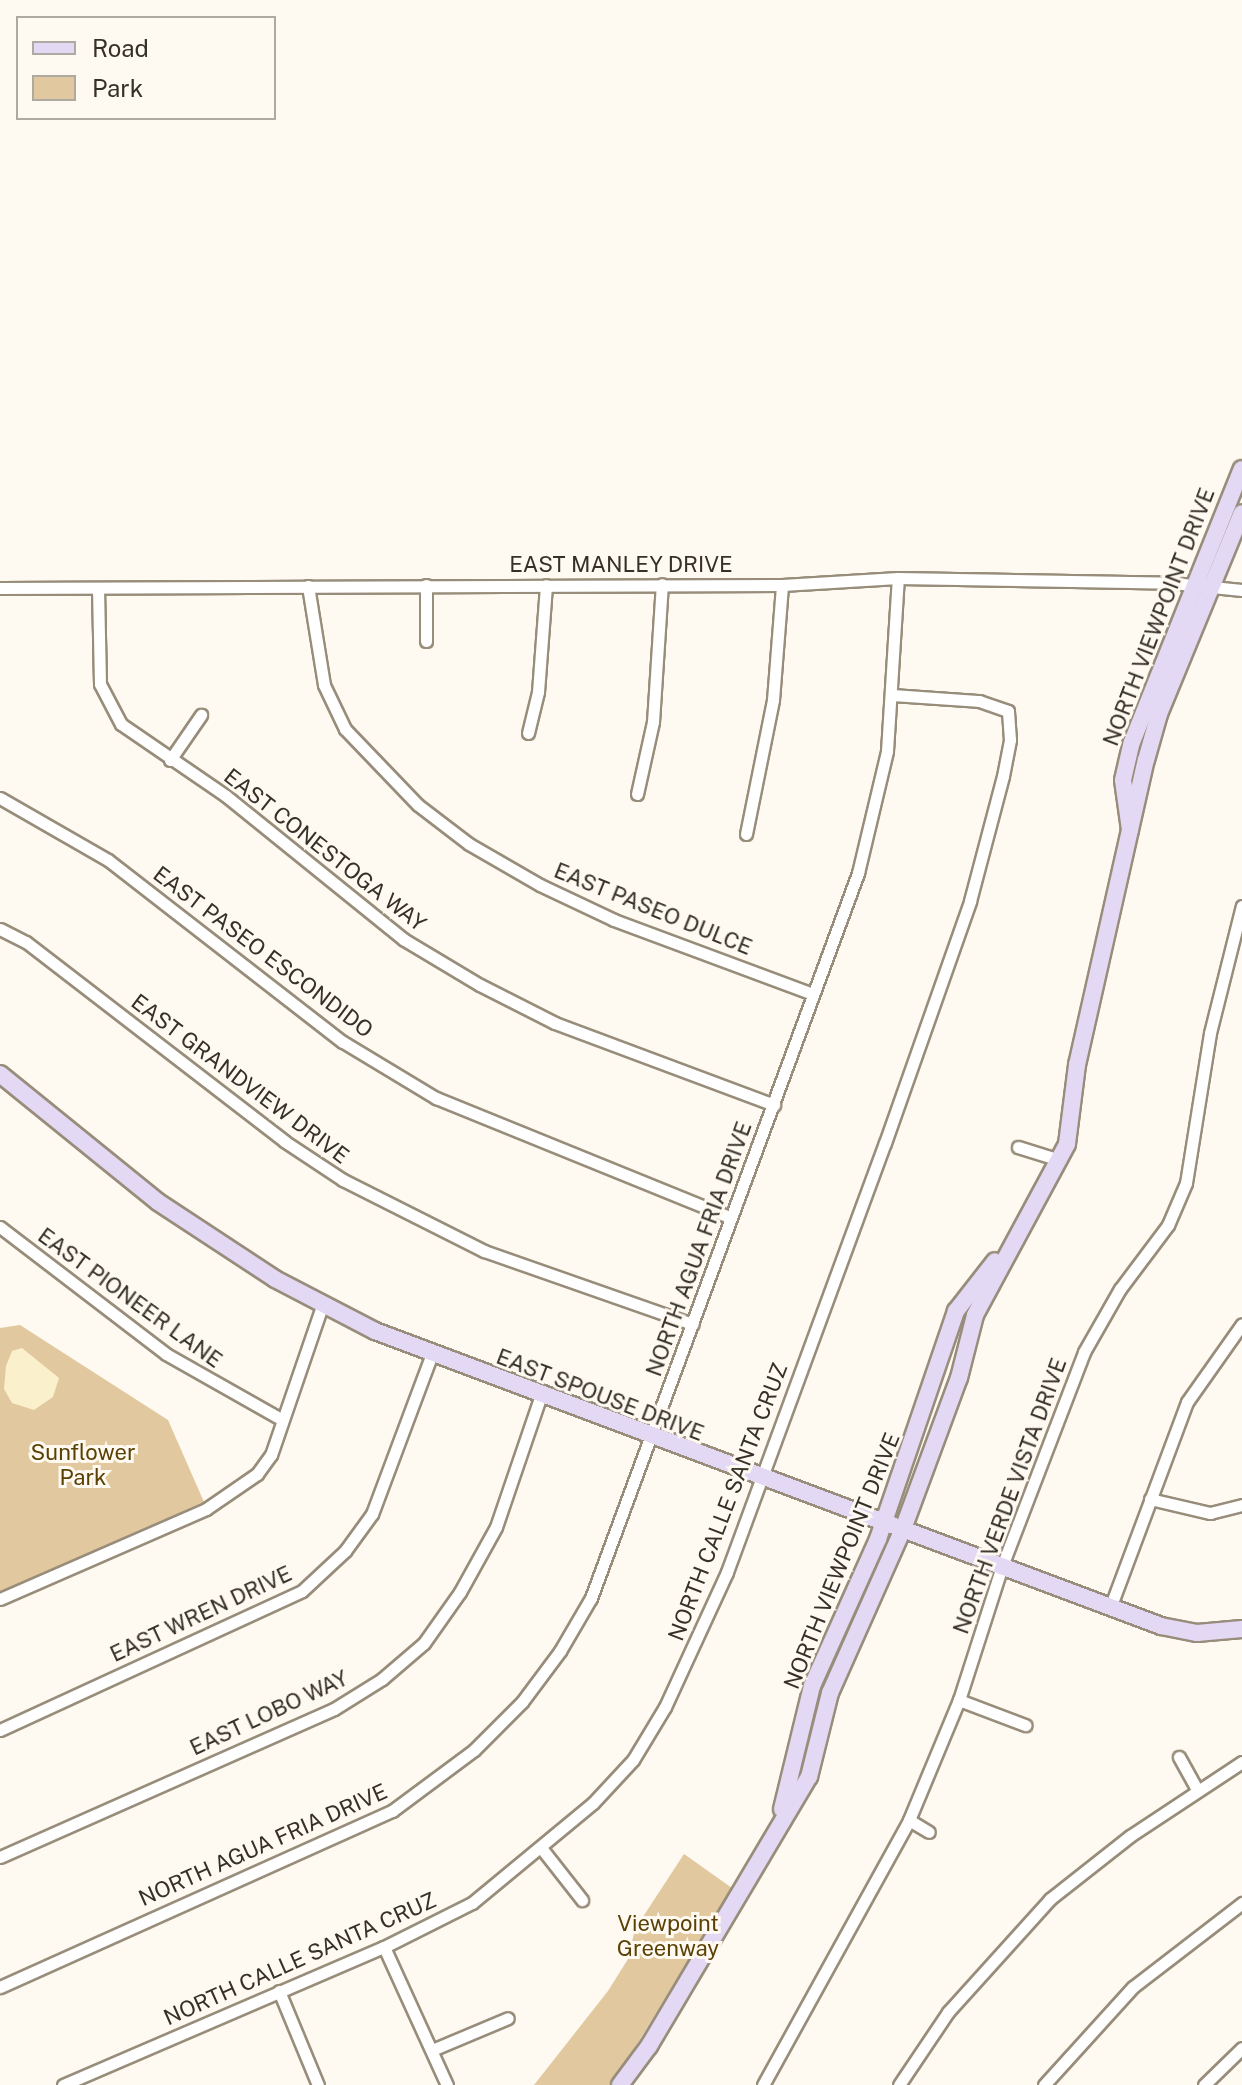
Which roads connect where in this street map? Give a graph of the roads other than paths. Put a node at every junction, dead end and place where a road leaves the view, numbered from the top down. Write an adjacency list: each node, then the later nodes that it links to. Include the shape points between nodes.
1 (1242, 469): 5 (main road, NORTH VIEWPOINT DRIVE)
2 (1242, 513): 9 (main road, NORTH VIEWPOINT DRIVE)
3 (898, 578): 5 (street, EAST MANLEY DRIVE); 8 (street, EAST MANLEY DRIVE); 15 (street, NORTH AGUA FRIA DRIVE)
4 (662, 584): 7 (street, EAST MANLEY DRIVE); 8 (street, EAST MANLEY DRIVE); 19 (street, via 653,722)
5 (1193, 584): 9 (street, EAST MANLEY DRIVE); 21 (main road, NORTH VIEWPOINT DRIVE, via 1126,764 1124,809)
6 (426, 585): 7 (street, EAST MANLEY DRIVE); 10 (street, EAST MANLEY DRIVE); 14 (street)
7 (546, 585): 17 (street, via 538,692)
8 (782, 585): 22 (street, via 773,700)
9 (1211, 585): 13 (street, EAST MANLEY DRIVE); 21 (main road, NORTH VIEWPOINT DRIVE, via 1159,714)
10 (308, 586): 12 (street, EAST MANLEY DRIVE); 25 (street, EAST PASEO DULCE, via 324,685 345,729 418,805 469,844 540,885 614,920)
11 (0, 588): 12 (street, EAST MANLEY DRIVE)
12 (98, 588): 18 (street, EAST CONESTOGA WAY, via 97,660 107,705 121,724)
13 (1242, 590)
14 (426, 641)
15 (894, 695): 25 (street, NORTH AGUA FRIA DRIVE, via 862,858); 40 (street, NORTH CALLE SANTA CRUZ, via 979,701 1008,711 1010,740 970,901)
16 (201, 715): 18 (street)
17 (528, 733)
18 (170, 760): 27 (street, EAST CONESTOGA WAY, via 226,796 403,939 480,985 555,1023)
19 (637, 794)
20 (0, 798): 30 (street, EAST PASEO ESCONDIDO, via 108,860 343,1042 436,1098)
21 (1130, 830): 29 (main road, NORTH VIEWPOINT DRIVE)
22 (746, 834)
23 (1242, 906): 45 (street, NORTH VERDE VISTA DRIVE, via 1210,1033 1186,1183 1168,1225 1120,1289 1084,1352)
24 (0, 929): 34 (street, EAST GRANDVIEW DRIVE, via 26,942 284,1141 343,1180 484,1251)
25 (813, 994): 27 (street, NORTH AGUA FRIA DRIVE)
26 (0, 1074): 33 (main road, EAST SPOUSE DRIVE, via 158,1202)
27 (774, 1105): 30 (street, NORTH AGUA FRIA DRIVE)
28 (1018, 1147): 29 (street)
29 (1060, 1160): 32 (main road, NORTH VIEWPOINT DRIVE)
30 (731, 1218): 34 (street, NORTH AGUA FRIA DRIVE)
31 (0, 1227): 38 (street, EAST PIONEER LANE, via 166,1354)
32 (1010, 1245): 43 (main road, NORTH VIEWPOINT DRIVE, via 974,1281 956,1311); 44 (main road, NORTH VIEWPOINT DRIVE, via 975,1315 959,1378)
33 (322, 1306): 36 (main road, EAST SPOUSE DRIVE); 38 (street)
34 (693, 1324): 39 (street, NORTH AGUA FRIA DRIVE)
35 (1242, 1324): 41 (street, via 1187,1402)
36 (431, 1356): 37 (main road, EAST SPOUSE DRIVE); 51 (street, EAST WREN DRIVE, via 372,1514 345,1551 302,1591)
37 (541, 1395): 39 (main road, EAST SPOUSE DRIVE); 59 (street, EAST LOBO WAY, via 496,1527 460,1592 424,1643 382,1679 334,1709)
38 (281, 1419): 46 (street, via 271,1455 234,1494)
39 (651, 1437): 40 (main road, EAST SPOUSE DRIVE); 63 (street, NORTH AGUA FRIA DRIVE, via 591,1598 522,1702 474,1750 392,1811)
40 (760, 1479): 43 (main road, EAST SPOUSE DRIVE); 58 (street, NORTH CALLE SANTA CRUZ, via 727,1572 665,1707 633,1760)
41 (1150, 1499): 42 (street, via 1210,1513); 47 (street)
42 (1242, 1505)
43 (885, 1521): 44 (main road, EAST SPOUSE DRIVE); 56 (main road, NORTH VIEWPOINT DRIVE, via 812,1686)
44 (903, 1529): 45 (main road, EAST SPOUSE DRIVE); 56 (main road, NORTH VIEWPOINT DRIVE, via 830,1693 809,1777)
45 (1002, 1566): 47 (main road, EAST SPOUSE DRIVE); 49 (street, NORTH VERDE VISTA DRIVE)
46 (0, 1599)
47 (1110, 1608): 48 (main road, EAST SPOUSE DRIVE, via 1197,1633)
48 (1242, 1629)
49 (959, 1700): 50 (street); 55 (street, NORTH VERDE VISTA DRIVE)
50 (1025, 1725)
51 (0, 1730)
52 (1179, 1757): 54 (street)
53 (1242, 1762): 54 (street)
54 (1197, 1789): 73 (street, via 1050,1899 948,2012)
55 (909, 1820): 57 (street); 72 (street, NORTH VERDE VISTA DRIVE)
56 (779, 1821): 71 (main road, NORTH VIEWPOINT DRIVE, via 649,2046)
57 (929, 1832)
58 (542, 1849): 60 (street); 62 (street, NORTH CALLE SANTA CRUZ, via 472,1903)
59 (0, 1857)
60 (582, 1900)
61 (1242, 1903): 74 (street, via 1133,1987)
62 (384, 1947): 64 (street, NORTH CALLE SANTA CRUZ); 67 (street)
63 (0, 1987)
64 (279, 1991): 68 (street, NORTH CALLE SANTA CRUZ); 69 (street)
65 (508, 2018): 67 (street)
66 (1242, 2048): 75 (street)
67 (432, 2050): 70 (street)
68 (63, 2085)
69 (318, 2085)
70 (447, 2085)
71 (620, 2085)
72 (763, 2085)
73 (899, 2085)
74 (1044, 2085)
75 (1204, 2085)

